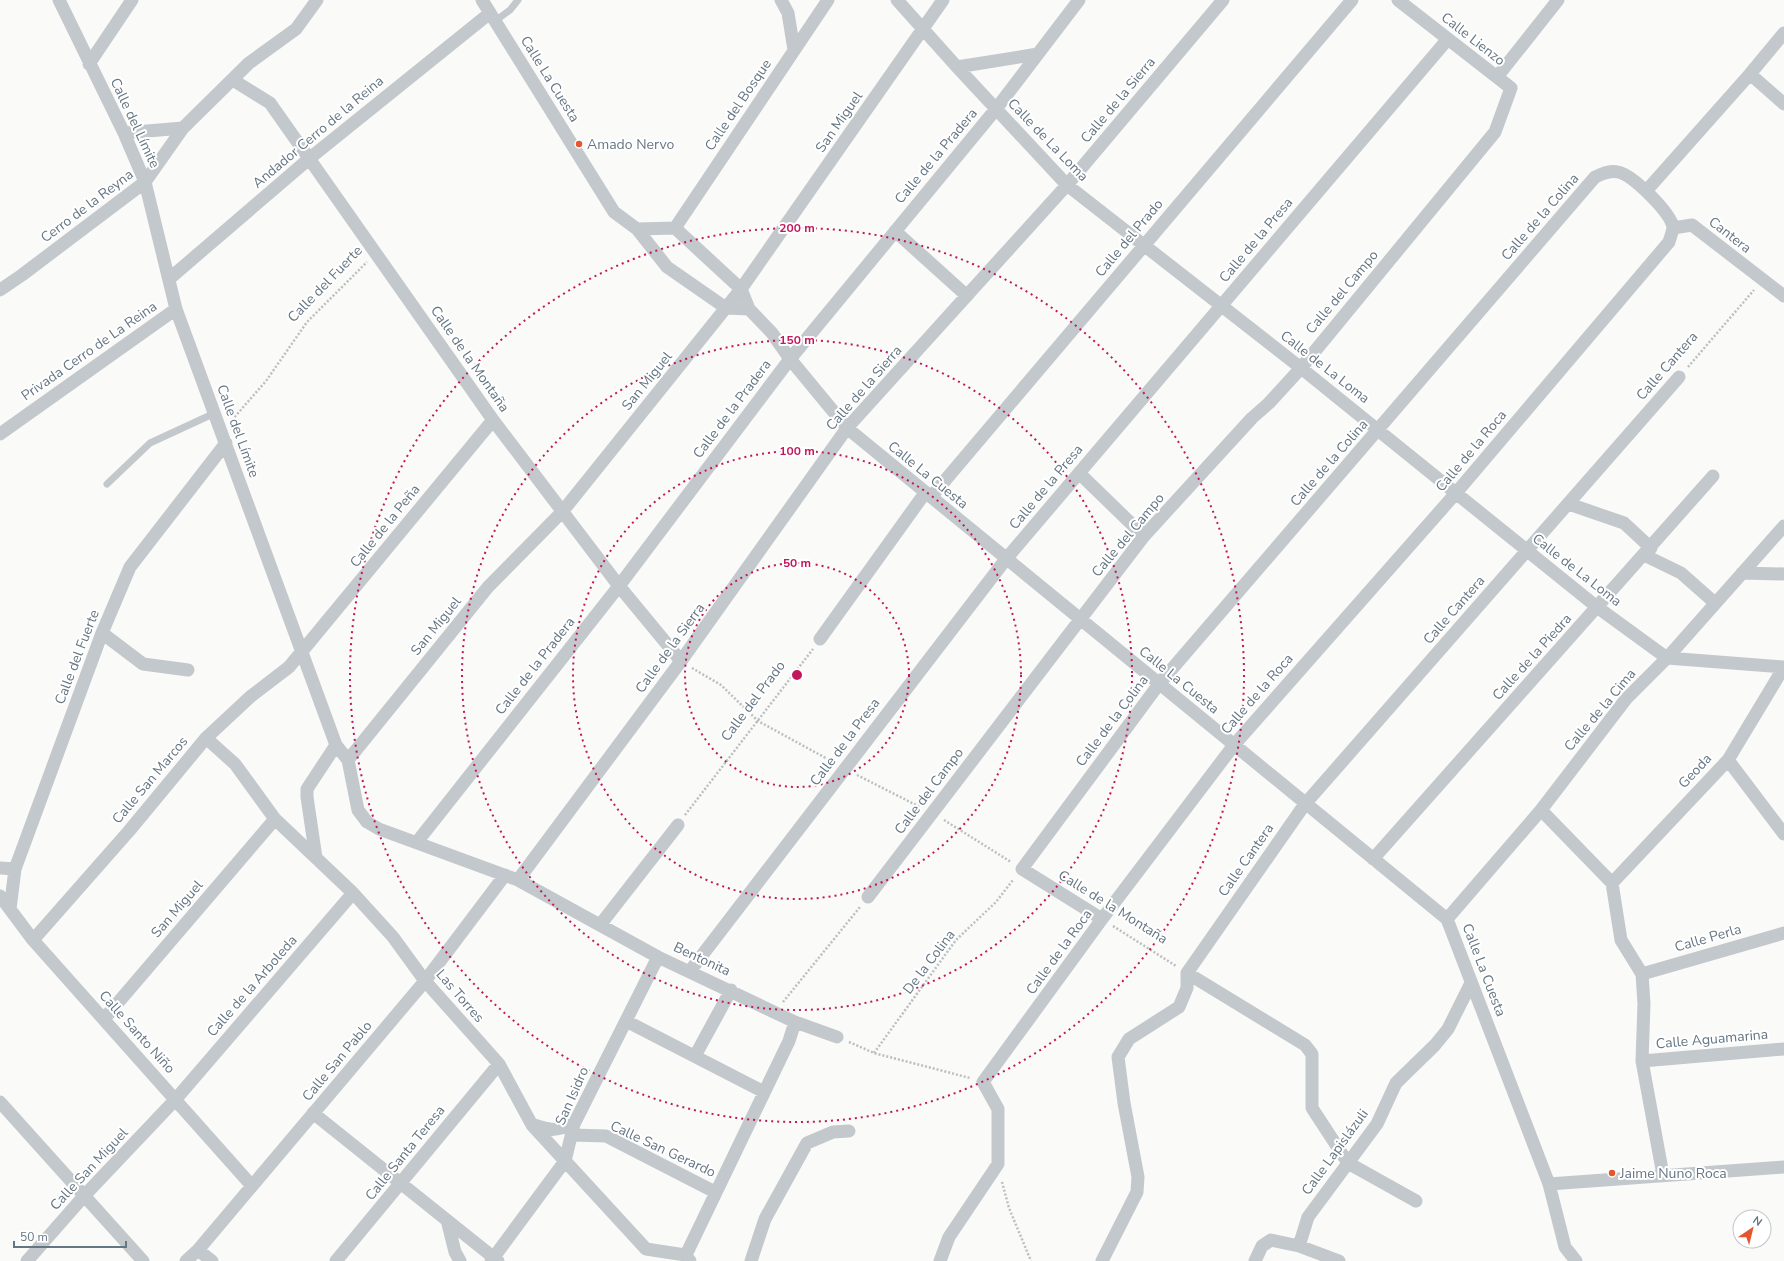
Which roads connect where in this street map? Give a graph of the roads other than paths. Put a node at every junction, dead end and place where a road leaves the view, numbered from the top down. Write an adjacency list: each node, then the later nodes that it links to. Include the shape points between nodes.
1 (59, 0): 21 (street, Calle del Límite)
2 (132, 0): 21 (street)
3 (317, 0): 25 (street, Cerro de la Reyna, via 296,29 249,63)
4 (482, 0): 15 (street, Calle La Cuesta)
5 (518, 0): 15 (lane, via 510,10)
6 (781, 0): 19 (street, via 788,13)
7 (828, 0): 19 (street, Calle del Bosque)
8 (897, 0): 16 (street, Calle de La Loma)
9 (943, 0): 16 (street, San Miguel)
10 (1079, 0): 20 (street, Calle de la Pradera)
11 (1223, 0): 33 (street, Calle de la Sierra)
12 (1352, 0): 39 (street, Calle del Prado)
13 (1398, 0): 18 (street, Calle Lienzo)
14 (1558, 0): 24 (street)
15 (493, 17): 31 (street, Andador Cerro de la Reina); 37 (street, Calle La Cuesta, via 614,212)
16 (923, 30): 22 (street, Calle de La Loma); 41 (street, San Miguel)
17 (1784, 33): 23 (street)
18 (1447, 40): 24 (street, Calle Lienzo); 45 (street, Calle de la Presa)
19 (794, 50): 35 (street, Calle del Bosque)
20 (1038, 54): 22 (street); 28 (street, Calle de la Pradera)
21 (89, 64): 30 (street, Calle del Límite)
22 (957, 67): 28 (street, Calle de La Loma)
23 (1750, 74): 27 (street); 34 (street)
24 (1497, 77): 26 (street, Calle Lienzo)
25 (233, 80): 29 (street, Cerro de la Reyna); 31 (street, Calle de la Montaña, via 270,103)
26 (1511, 88): 50 (street, Calle del Campo, via 1495,132)
27 (1784, 104)
28 (996, 109): 33 (street, Calle de La Loma); 38 (street, Calle de la Pradera)
29 (183, 128): 30 (street); 32 (street, Cerro de la Reyna)
30 (124, 134): 32 (street, Calle del Límite)
31 (310, 158): 40 (street, Andador Cerro de la Reina); 53 (street, Calle de la Montaña)
32 (145, 182): 40 (street, Calle del Límite); 42 (street, Cerro de la Reyna)
33 (1067, 185): 39 (street, Calle de La Loma); 43 (street, Calle de la Sierra)
34 (1647, 190): 36 (street, via 1669,216); 55 (street, Calle de la Colina, via 1619,172 1607,172 1595,177)
35 (675, 228): 37 (street); 41 (street, Calle La Cuesta)
36 (1673, 228): 44 (street, Cantera, via 1692,226); 61 (street, Calle de la Roca, via 1668,242)
37 (637, 229): 46 (street, Calle La Cuesta, via 667,267)
38 (895, 231): 43 (street); 49 (street, Calle de la Pradera)
39 (1144, 245): 45 (street, Calle de La Loma); 62 (street, Calle del Prado)
40 (169, 279): 47 (street, Calle del Límite)
41 (741, 289): 46 (street, San Miguel); 48 (street, Calle La Cuesta)
42 (0, 290)
43 (967, 296): 54 (street, Calle de la Sierra)
44 (1784, 296)
45 (1222, 305): 50 (street, Calle de La Loma); 58 (street, Calle de la Presa)
46 (726, 308): 48 (street); 64 (street, San Miguel)
47 (176, 309): 52 (street, Calle del Límite); 56 (street, Privada Cerro de La Reina)
48 (749, 309): 49 (street, Calle La Cuesta, via 772,333)
49 (790, 359): 54 (street, Calle La Cuesta); 72 (street, Calle de la Pradera)
50 (1300, 368): 55 (street, Calle de La Loma); 66 (street, Calle del Campo)
51 (1680, 377): 63 (street, Calle Cantera)
52 (215, 413): 57 (street, Calle del Límite); 60 (lane, via 150,443)
53 (493, 420): 64 (street, Calle de la Montaña); 78 (street, Calle de la Peña)
54 (847, 428): 62 (street, Calle La Cuesta); 80 (street, Calle de la Sierra)
55 (1378, 430): 61 (street, Calle de La Loma); 83 (street, Calle de la Colina)
56 (0, 434)
57 (224, 437): 76 (street, Calle del Fuerte, via 130,567); 78 (street, Calle del Límite)
58 (1079, 473): 66 (street); 69 (street, Calle de la Presa)
59 (1713, 476): 68 (street, Calle de la Piedra)
60 (107, 484)
61 (1456, 493): 67 (street, Calle de La Loma); 86 (street, Calle de la Roca)
62 (928, 495): 69 (street, Calle La Cuesta); 77 (street, Calle del Prado)
63 (1569, 504): 67 (street, Calle Cantera); 68 (street, via 1624,523)
64 (562, 512): 72 (street, Calle de la Montaña); 87 (street, San Miguel, via 488,587)
65 (1784, 526): 70 (street, Calle de la Cima)
66 (1144, 536): 75 (street, Calle del Campo)
67 (1527, 551): 74 (street, Calle de La Loma); 89 (street, Calle Cantera)
68 (1647, 552): 73 (street, via 1681,573); 74 (street, Calle de la Piedra)
69 (1006, 559): 75 (street, Calle La Cuesta); 113 (street, Calle de la Presa)
70 (1742, 573): 71 (street); 73 (street, Calle de la Cima)
71 (1784, 574)
72 (619, 586): 80 (street, Calle de la Montaña); 94 (street, Calle de la Pradera)
73 (1715, 603): 79 (street, Calle de la Cima)
74 (1597, 608): 79 (street, Calle de La Loma); 96 (street, Calle de la Piedra)
75 (1080, 620): 83 (street, Calle La Cuesta); 105 (street, Calle del Campo)
76 (102, 633): 82 (street, via 143,664); 98 (street, Calle del Fuerte)
77 (820, 639)
78 (302, 652): 84 (street, Calle San Marcos, via 290,667 250,698); 85 (street, Calle del Límite)
79 (1667, 658): 81 (street); 90 (street, Calle de la Cima, via 1626,699)
80 (681, 661): 101 (street, Calle de la Sierra)
81 (1784, 667): 88 (street, Geoda)
82 (188, 670)
83 (1159, 684): 86 (street, Calle La Cuesta); 99 (street, Calle de la Colina)
84 (206, 738): 91 (street, Las Torres, via 235,764); 111 (street, Calle San Marcos, via 129,831)
85 (336, 745): 87 (street, Calle del Límite); 95 (street, via 307,790)
86 (1234, 745): 89 (street, Calle La Cuesta); 107 (street, Calle de la Roca)
87 (348, 760): 94 (street, Calle del Límite, via 358,810 366,822)
88 (1728, 760): 93 (street); 102 (street, Geoda)
89 (1305, 804): 96 (street, Calle La Cuesta); 114 (street, Calle Cantera)
90 (1541, 810): 102 (street); 108 (street, Calle de la Cima)
91 (275, 819): 95 (street, Las Torres); 119 (street, San Miguel)
92 (678, 824): 109 (street)
93 (1784, 834)
94 (417, 842): 100 (street, Bentonita)
95 (316, 858): 103 (street, Las Torres)
96 (1373, 859): 108 (street, Calle La Cuesta)
97 (0, 868): 98 (street)
98 (15, 869): 106 (street, Calle del Fuerte)
99 (1022, 869): 107 (street, Calle de la Montaña)
100 (505, 876): 101 (street, Bentonita); 116 (street, Calle San Pablo)
101 (518, 880): 109 (street, Bentonita)
102 (1612, 883): 115 (street, Calle Aguamarina, via 1621,940)
103 (353, 893): 116 (street, Las Torres, via 393,937); 128 (street, Calle de la Arboleda)
104 (0, 896): 106 (street, Calle Santo Niño)
105 (868, 897)
106 (10, 909): 111 (street, Calle Santo Niño)
107 (1102, 919): 156 (street, Calle de la Roca, via 983,1082 998,1109 998,1164 949,1237)
108 (1447, 919): 117 (street, Calle La Cuesta)
109 (600, 925): 112 (street, Bentonita)
110 (1784, 933): 115 (street, Calle Perla)
111 (33, 940): 119 (street, Calle Santo Niño)
112 (658, 956): 113 (street, Bentonita); 120 (street, San Isidro)
113 (690, 971): 118 (street, Bentonita)
114 (1186, 973): 135 (street, via 1305,1045 1312,1054 1312,1108); 157 (street, via 1187,988 1179,1008 1129,1039 1118,1058 1138,1185 1137,1192)
115 (1642, 974): 125 (street, Calle Aguamarina)
116 (425, 981): 126 (street, Las Torres); 130 (street, Calle San Pablo)
117 (1471, 983): 135 (street, Calle Lapislázuli, via 1448,1029 1396,1083 1377,1124); 139 (street, Calle La Cuesta)
118 (731, 990): 121 (street, Bentonita); 124 (street)
119 (104, 1019): 128 (street, Calle Santo Niño)
120 (626, 1021): 124 (street); 132 (street, San Isidro)
121 (795, 1022): 122 (street, Bentonita); 127 (street, via 789,1041)
122 (837, 1037)
123 (1784, 1049): 125 (street, Calle Aguamarina)
124 (695, 1056): 127 (street)
125 (1642, 1061): 137 (street, Calle Aguamarina)
126 (498, 1064): 131 (street, Las Torres); 138 (street, Calle Santa Teresa)
127 (764, 1092): 141 (street)
128 (175, 1100): 140 (street, Calle Santo Niño); 142 (street, Calle San Miguel)
129 (0, 1102): 142 (street)
130 (313, 1114): 138 (street); 140 (street, Calle San Pablo)
131 (532, 1125): 132 (street, Calle San Gerardo, via 549,1130); 134 (street, Las Torres)
132 (573, 1129): 134 (street, San Isidro); 141 (street, Calle San Gerardo, via 606,1136)
133 (849, 1131): 155 (street, via 833,1132 807,1143 765,1219)
134 (565, 1161): 147 (street, Las Torres, via 646,1249); 148 (street, San Isidro)
135 (1348, 1163): 143 (street); 145 (street, Calle Lapislázuli, via 1308,1217)
136 (1784, 1167): 137 (street)
137 (1663, 1176): 139 (street)
138 (400, 1184): 144 (street); 153 (street, Calle Santa Teresa)
139 (1549, 1184): 160 (street, Calle La Cuesta, via 1565,1248)
140 (252, 1186): 146 (street, Calle San Pablo)
141 (716, 1192): 147 (street)
142 (84, 1196): 149 (street, Calle San Miguel); 150 (street)
143 (1416, 1201)
144 (447, 1220): 148 (street); 154 (street, via 455,1252)
145 (1299, 1246): 158 (street, via 1271,1240 1262,1246); 159 (street)
146 (198, 1250): 151 (street, Calle San Pablo); 152 (street)
147 (686, 1259)
148 (494, 1260)
149 (27, 1261)
150 (143, 1261)
151 (186, 1261)
152 (212, 1261)
153 (336, 1261)
154 (460, 1261)
155 (751, 1261)
156 (940, 1261)
157 (1102, 1261)
158 (1255, 1261)
159 (1339, 1261)
160 (1575, 1261)

